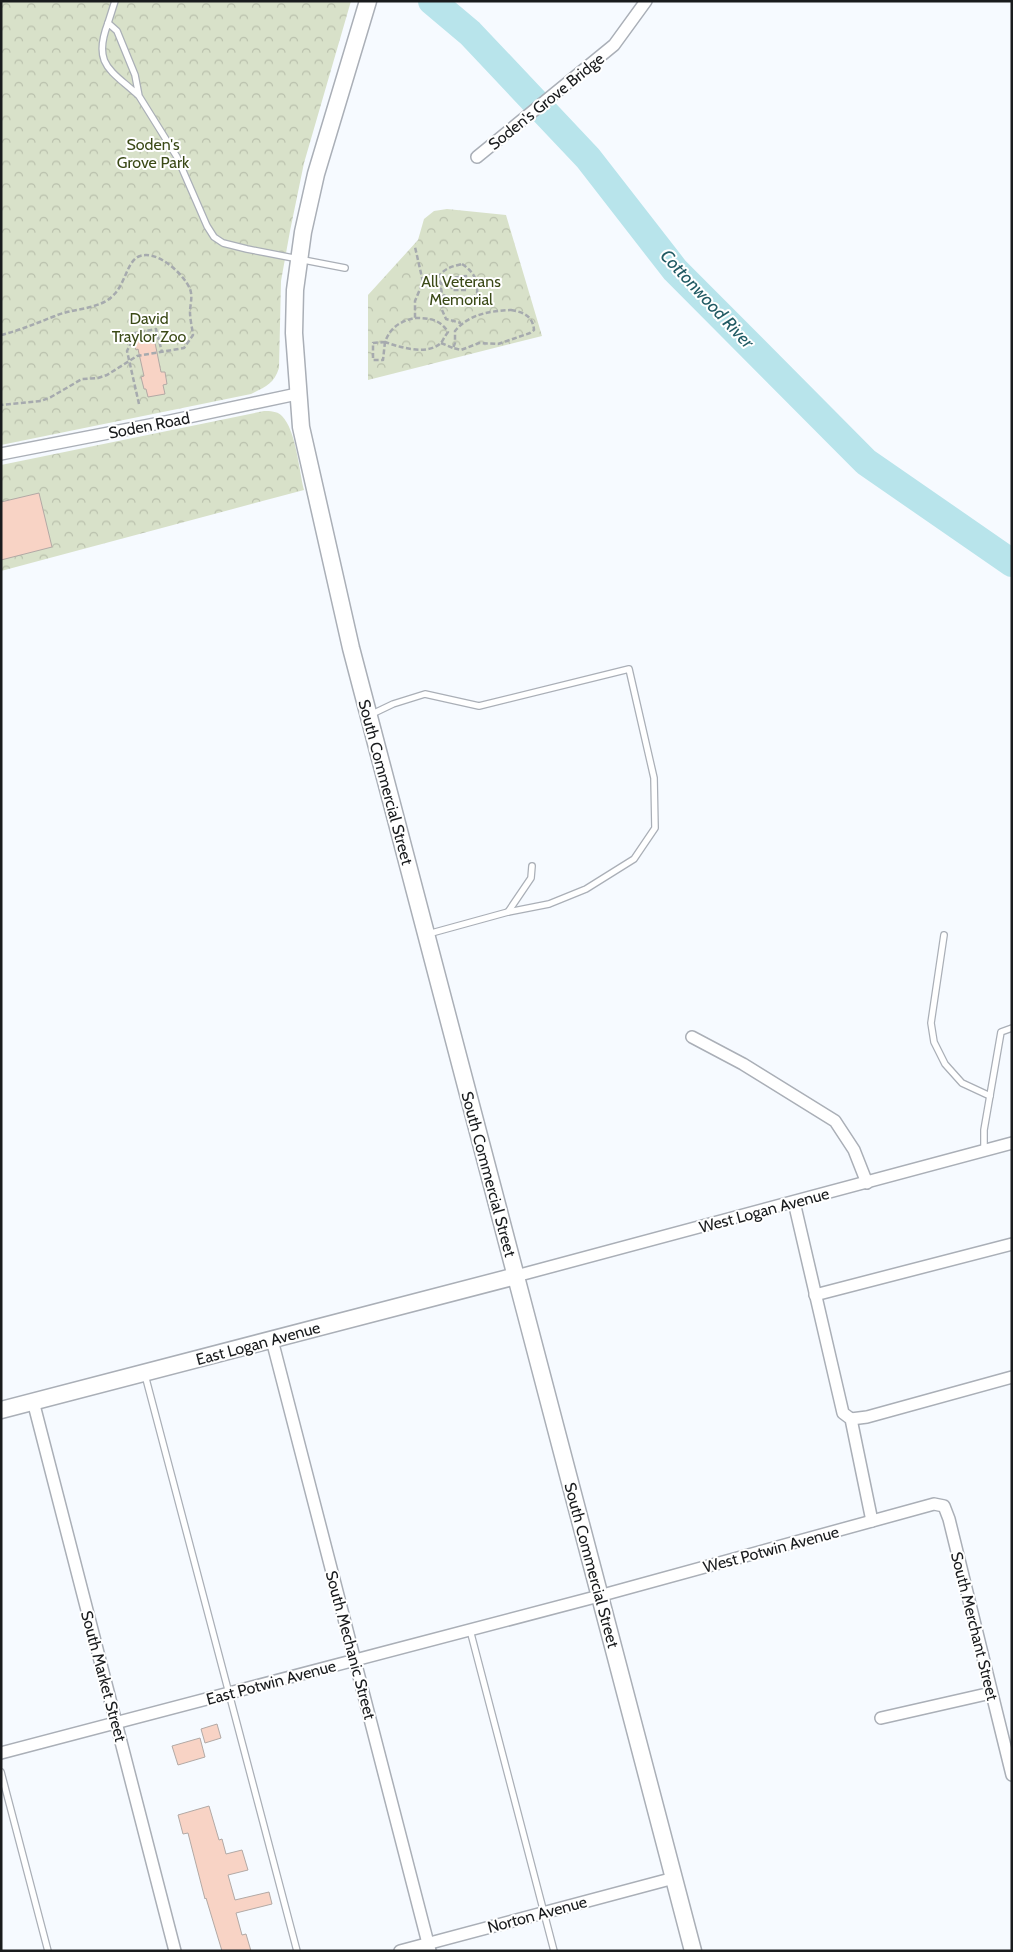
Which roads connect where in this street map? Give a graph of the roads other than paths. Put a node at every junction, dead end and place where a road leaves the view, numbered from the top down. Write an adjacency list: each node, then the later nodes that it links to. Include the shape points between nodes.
1 (116, 1): 4 (lane)
2 (368, 1): 7 (main road, South Commercial Street, via 310,200)
3 (646, 1): 6 (street, Soden's Grove Bridge, via 614,45)
4 (108, 23): 5 (lane, via 117,31 135,75); 5 (lane, via 102,38 105,62 111,72)
5 (138, 96): 7 (lane, via 177,157 214,237 223,243)
6 (477, 157)
7 (299, 259): 8 (lane); 9 (main road, South Commercial Street, via 294,333)
8 (345, 268)
9 (297, 394): 10 (street, Soden Road); 11 (main road, South Commercial Street)
10 (1, 454)
11 (368, 716): 13 (lane, via 424,694 479,706 629,669 654,778 654,828 634,859 586,889 549,904); 14 (main road, South Commercial Street)
12 (532, 866): 13 (lane, via 531,878)
13 (508, 912): 14 (lane)
14 (426, 934): 24 (main road, South Commercial Street)
15 (944, 935): 18 (lane, via 931,1023 934,1042 945,1064 962,1083)
16 (1012, 1028): 18 (lane, via 1001,1032)
17 (692, 1037): 21 (street, via 743,1064 835,1121 854,1150)
18 (990, 1096): 20 (lane)
19 (1012, 1143): 20 (street, West Logan Avenue)
20 (984, 1151): 21 (street, West Logan Avenue)
21 (866, 1182): 22 (street, West Logan Avenue)
22 (794, 1202): 24 (street, West Logan Avenue); 25 (street)
23 (1012, 1244): 25 (street)
24 (516, 1276): 26 (main road, East Logan Avenue); 34 (main road, South Commercial Street)
25 (816, 1295): 31 (street, via 844,1413)
26 (272, 1340): 27 (main road, East Logan Avenue); 36 (street, South Mechanic Street)
27 (145, 1373): 29 (main road, East Logan Avenue); 37 (lane)
28 (1012, 1377): 31 (street, via 867,1418)
29 (33, 1402): 30 (main road, East Logan Avenue); 40 (street, South Market Street)
30 (1, 1410)
31 (851, 1419): 33 (street)
32 (944, 1506): 33 (street, West Potwin Avenue, via 934,1504); 38 (street, South Merchant Street)
33 (872, 1521): 34 (street, West Potwin Avenue)
34 (600, 1596): 35 (street, East Potwin Avenue); 44 (main road, South Commercial Street)
35 (470, 1630): 36 (street, East Potwin Avenue); 45 (lane)
36 (355, 1660): 37 (street, East Potwin Avenue); 46 (street, South Mechanic Street)
37 (229, 1693): 40 (street, East Potwin Avenue); 49 (lane)
38 (991, 1693): 39 (street); 43 (street, South Merchant Street)
39 (881, 1718)
40 (116, 1722): 41 (street, East Potwin Avenue); 48 (street, South Market Street)
41 (1, 1753)
42 (1, 1772): 47 (lane)
43 (1012, 1775)
44 (674, 1878): 45 (street, Norton Avenue); 52 (main road, South Commercial Street)
45 (544, 1912): 46 (street, Norton Avenue); 51 (lane)
46 (429, 1947): 50 (street, Norton Avenue)
47 (48, 1951)
48 (175, 1951)
49 (296, 1951)
50 (400, 1951)
51 (554, 1951)
52 (693, 1951)

